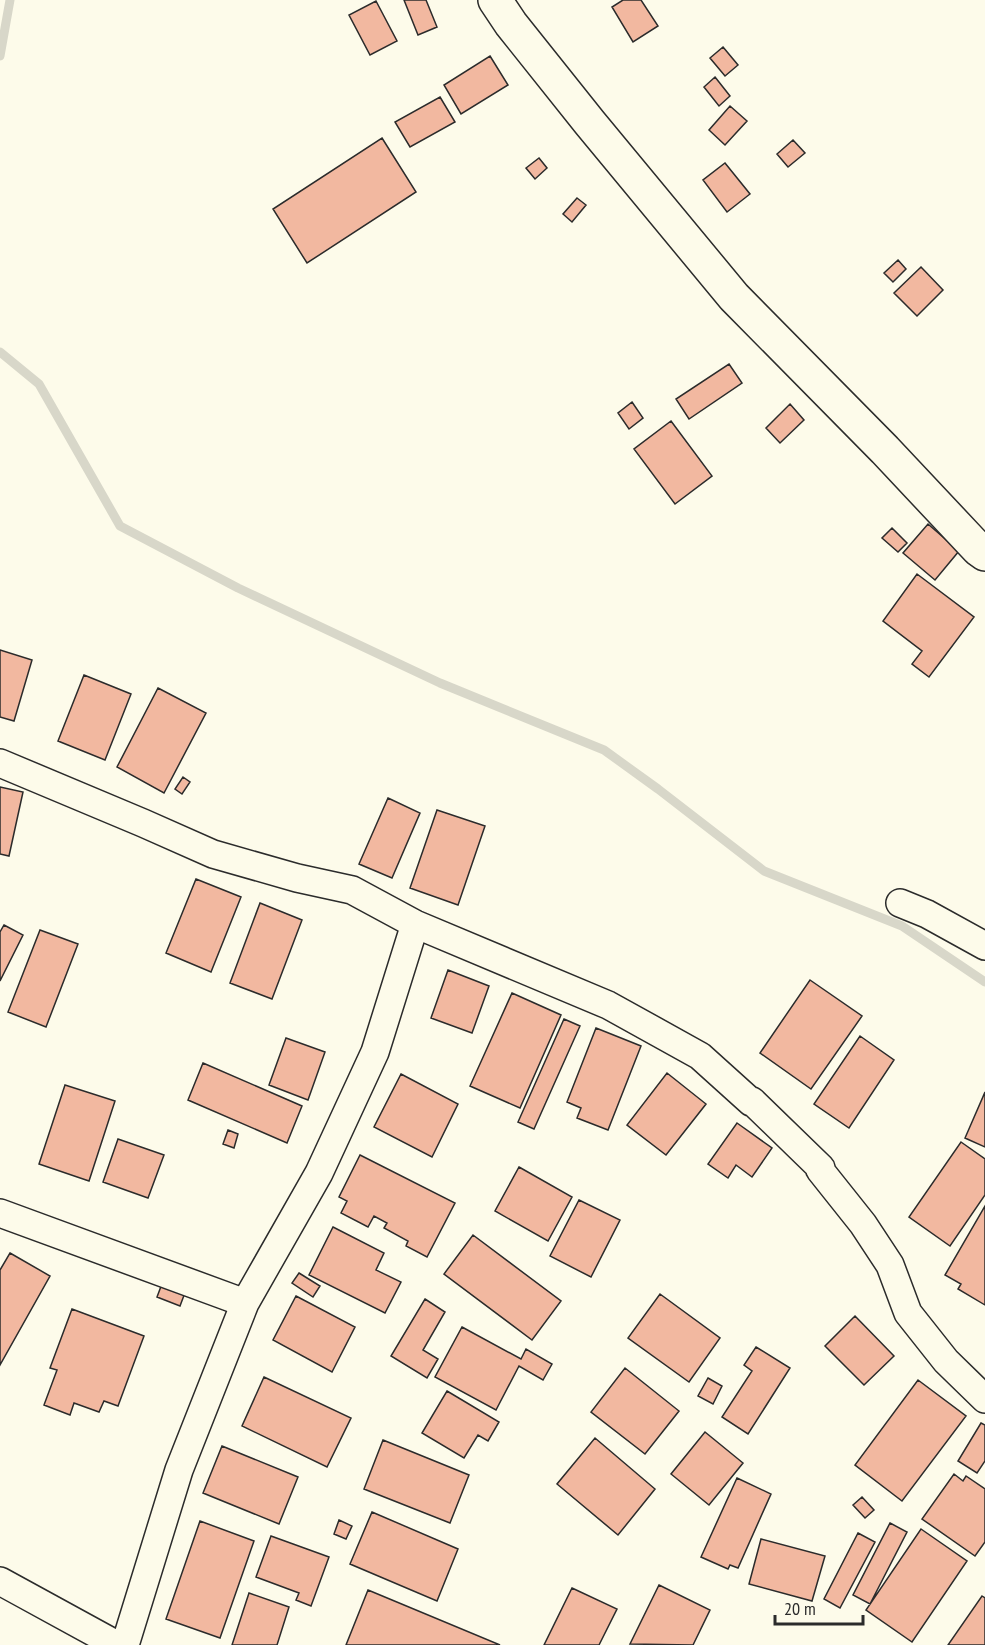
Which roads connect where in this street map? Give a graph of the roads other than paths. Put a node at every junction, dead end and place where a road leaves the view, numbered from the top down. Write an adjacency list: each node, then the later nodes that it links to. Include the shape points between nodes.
1 (495, 0): 2 (main road, via 590,123 734,297)
2 (985, 554)
3 (0, 764): 5 (street, via 213,854 352,890)
4 (900, 903): 6 (street)
5 (415, 924): 8 (street, via 375,1052 318,1173); 9 (street, via 608,1005 700,1056 821,1168 890,1265 908,1313 946,1360)
6 (985, 946)
7 (0, 1213): 8 (street)
8 (245, 1303): 12 (street, via 179,1470)
9 (985, 1399)
10 (0, 1581): 11 (street)
11 (117, 1645)
12 (125, 1645)

